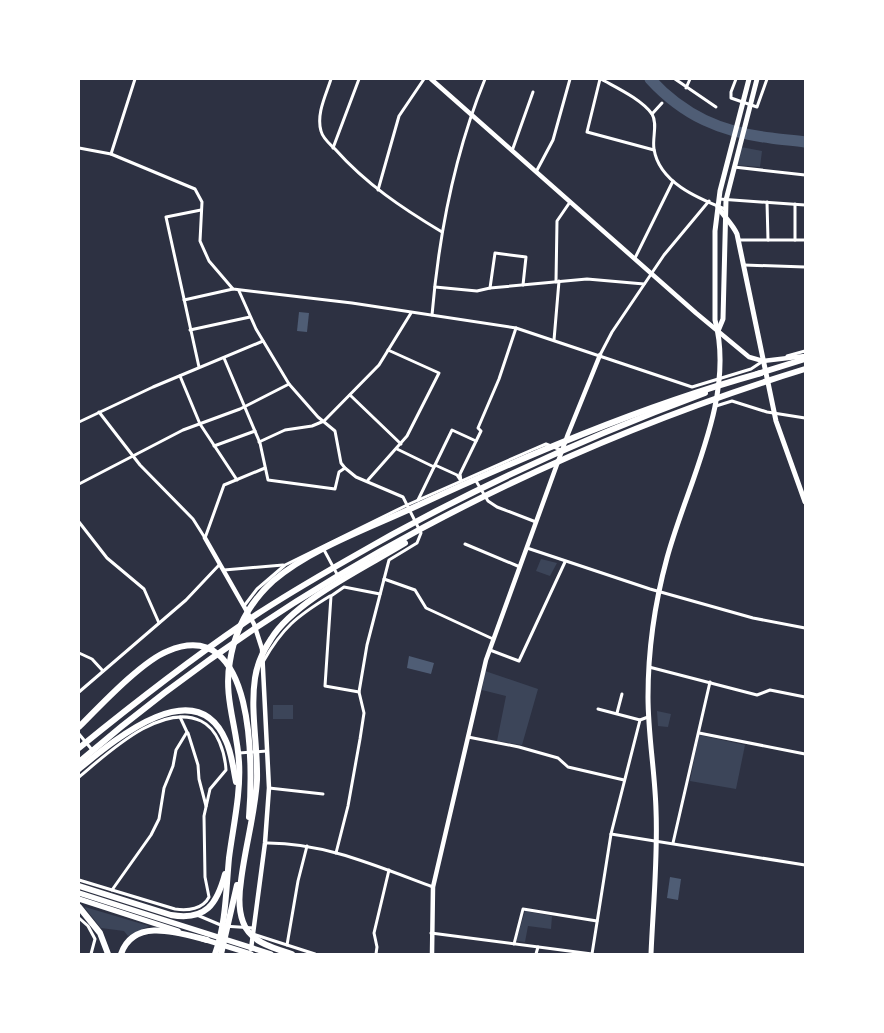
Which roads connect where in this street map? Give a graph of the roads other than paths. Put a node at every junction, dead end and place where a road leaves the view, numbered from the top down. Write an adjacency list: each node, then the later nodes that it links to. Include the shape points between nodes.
1 (135, 79): 27 (street)
2 (332, 79): 24 (street, via 320,122 324,138)
3 (359, 79): 24 (street)
4 (424, 79): 32 (street, via 399,116)
5 (431, 79): 22 (street)
6 (485, 79): 22 (street)
7 (570, 79): 29 (street, via 553,140)
8 (601, 79): 21 (street); 25 (street, via 587,132)
9 (675, 79): 15 (street)
10 (690, 79): 15 (street)
11 (736, 79): 18 (street, via 731,96)
12 (749, 79): 18 (main road)
13 (758, 79): 19 (main road)
14 (767, 79): 19 (street, via 760,106)
15 (686, 88): 20 (street)
16 (533, 92): 26 (street)
17 (662, 103): 21 (street)
18 (742, 103): 19 (street); 33 (main road)
19 (750, 106): 28 (main road)
20 (716, 107)
21 (652, 114): 25 (street)
22 (472, 115): 26 (street); 44 (street, via 450,184)
23 (79, 148): 27 (street)
24 (333, 148): 32 (street)
25 (654, 150): 31 (street, via 658,163)
26 (512, 151): 29 (street)
27 (111, 154): 42 (street, via 195,189 202,202)
28 (733, 167): 30 (street); 34 (main road)
29 (536, 172): 35 (street)
30 (805, 175)
31 (672, 181): 36 (street); 49 (street)
32 (378, 190): 44 (street)
33 (719, 199): 34 (street); 40 (main road)
34 (726, 200): 37 (street); 41 (main road)
35 (570, 202): 49 (street); 53 (street, via 558,220)
36 (709, 202): 40 (street); 52 (street)
37 (766, 202): 38 (street); 46 (street)
38 (795, 204): 39 (street); 47 (street)
39 (805, 205)
40 (718, 206): 41 (street); 43 (main road); 66 (main road, via 714,305)
41 (725, 209): 43 (main road)
42 (200, 210): 58 (street, via 200,241 209,261); 60 (street, via 166,217)
43 (724, 217): 45 (main road, via 732,224); 66 (main road, via 723,319)
44 (442, 232): 56 (street)
45 (738, 240): 46 (street); 50 (main road)
46 (768, 240): 47 (street)
47 (795, 240): 48 (street)
48 (805, 240)
49 (635, 258): 52 (street)
50 (743, 266): 51 (street); 75 (main road)
51 (805, 267)
52 (652, 274): 54 (street); 66 (street)
53 (558, 282): 54 (street, via 587,279); 55 (street); 67 (street)
54 (644, 284): 71 (street)
55 (523, 285): 57 (street); 57 (street, via 526,257 495,253)
56 (435, 287): 57 (street, via 477,291); 62 (street)
57 (490, 288)
58 (233, 289): 59 (street); 60 (street)
59 (239, 291): 61 (street); 63 (street)
60 (184, 300): 65 (street)
61 (410, 312): 62 (street); 69 (street)
62 (432, 315): 64 (street)
63 (250, 317): 65 (street); 68 (street)
64 (516, 328): 67 (street); 92 (street)
65 (190, 330): 76 (street)
66 (718, 332): 75 (street, via 749,357); 80 (main road)
67 (554, 340): 71 (street)
68 (264, 341): 73 (street); 81 (street)
69 (388, 350): 82 (street, via 379,365); 94 (street, via 439,373)
70 (805, 351): 72 (street)
71 (600, 355): 80 (street, via 692,387); 97 (street)
72 (784, 357): 74 (street); 75 (street)
73 (224, 358): 76 (street); 83 (street)
74 (805, 358): 78 (highway)
75 (763, 361): 80 (street, via 751,369); 86 (main road)
76 (199, 368): 79 (street)
77 (805, 369): 110 (highway, via 706,403 562,460)
78 (761, 373): 151 (highway, via 558,451 407,525 245,622 180,668); 161 (highway, via 647,409 534,454 365,530 282,574 260,594 249,610 239,628 230,657 228,694 239,759)
79 (180, 375): 85 (street); 90 (street)
80 (718, 380): 84 (main road)
81 (289, 384): 83 (street); 88 (street)
82 (350, 395): 88 (street); 94 (street)
83 (243, 406): 90 (street); 91 (street)
84 (716, 406): 86 (street, via 732,401); 124 (main road, via 667,558)
85 (99, 412): 89 (street); 98 (street)
86 (774, 413): 87 (street); 108 (main road)
87 (805, 418)
88 (324, 421): 93 (street, via 285,430); 101 (street, via 335,431)
89 (79, 422)
90 (200, 424): 95 (street); 98 (street)
91 (255, 432): 93 (street); 95 (street)
92 (476, 441): 99 (street, via 452,430); 105 (street, via 460,474)
93 (259, 442): 100 (street)
94 (400, 444): 96 (street)
95 (214, 446): 103 (street)
96 (397, 449): 99 (street); 104 (street)
97 (562, 451): 102 (street, via 546,444); 112 (street)
98 (133, 456): 106 (street); 113 (street, via 193,519)
99 (434, 466): 105 (street); 107 (street)
100 (265, 468): 101 (street, via 268,480 335,489 339,472); 103 (street)
101 (345, 468): 104 (street)
102 (472, 476): 105 (street); 112 (street, via 488,501)
103 (237, 480): 113 (street, via 224,485)
104 (368, 480): 109 (street, via 402,497)
105 (461, 480): 107 (street)
106 (79, 484)
107 (417, 501): 109 (street)
108 (805, 502)
109 (407, 505): 115 (street); 122 (street, via 421,536 417,543 389,560)
110 (444, 518): 156 (highway, via 320,588 246,635); 168 (highway, via 300,609 272,637 259,662 253,691 257,782)
111 (79, 522): 128 (street, via 107,558 144,589)
112 (536, 522): 116 (street)
113 (205, 538): 118 (street)
114 (465, 544): 120 (street)
115 (322, 545): 119 (street); 123 (street)
116 (527, 548): 117 (street); 120 (street)
117 (565, 562): 124 (street); 131 (street, via 519,661)
118 (220, 564): 121 (street); 128 (street, via 202,585)
119 (285, 565): 121 (street); 127 (street, via 257,589)
120 (520, 567): 130 (street)
121 (224, 570): 127 (street)
122 (384, 580): 125 (street); 130 (street, via 414,590 426,608)
123 (344, 587): 125 (street); 126 (street)
124 (660, 592): 129 (street, via 753,618); 134 (main road)
125 (380, 594): 138 (street)
126 (331, 596): 133 (street, via 284,629); 138 (street, via 325,686)
127 (244, 606): 133 (street, via 258,637)
128 (159, 623): 135 (street)
129 (805, 628)
130 (493, 639): 131 (street)
131 (489, 650): 150 (street)
132 (79, 653): 135 (street, via 92,659)
133 (263, 662): 152 (street)
134 (649, 667): 136 (street); 144 (main road)
135 (103, 671): 137 (street)
136 (710, 682): 140 (street, via 757,695 770,690); 149 (street)
137 (79, 692)
138 (359, 692): 170 (street, via 364,713 348,806)
139 (622, 694): 142 (street)
140 (805, 697)
141 (598, 709): 142 (street)
142 (617, 713): 145 (street)
143 (180, 716): 147 (street); 153 (street, via 191,717 209,726); 155 (street, via 169,717 150,726)
144 (649, 716): 145 (street); 165 (main road)
145 (640, 720): 159 (street)
146 (79, 727): 168 (highway, via 160,654 187,646 206,648 221,656 237,684 246,721 250,777)
147 (187, 732): 163 (street); 178 (street, via 174,754 159,819)
148 (79, 734): 155 (street)
149 (699, 734): 154 (street); 167 (street)
150 (468, 736): 159 (street, via 558,758 568,767); 177 (street)
151 (79, 748)
152 (268, 751): 153 (street); 160 (street)
153 (223, 754): 163 (street, via 226,773 210,789)
154 (805, 754)
155 (100, 760): 158 (street)
156 (79, 762)
157 (79, 769): 161 (highway, via 149,720 163,713 188,710 203,715 222,733 229,748)
158 (79, 777)
159 (624, 780): 164 (street)
160 (269, 788): 162 (street); 166 (street)
161 (237, 791): 171 (highway)
162 (323, 794)
163 (206, 806): 182 (street, via 204,877 209,899 200,907)
164 (611, 834): 165 (street); 184 (street)
165 (656, 841): 167 (street); 205 (main road)
166 (265, 843): 169 (street, via 289,842); 185 (street)
167 (673, 843): 172 (street)
168 (247, 844): 173 (highway)
169 (307, 846): 170 (street); 190 (street)
170 (336, 852): 174 (street)
171 (229, 861): 176 (highway, via 216,900 202,913 179,916); 196 (highway, via 221,931)
172 (805, 865)
173 (242, 867): 197 (highway); 199 (highway, via 240,907 245,927 260,942)
174 (389, 870): 177 (street); 201 (street, via 374,933)
175 (79, 880): 178 (street)
176 (79, 886)
177 (433, 886): 186 (street)
178 (112, 890): 182 (street, via 156,905)
179 (79, 893): 192 (highway)
180 (79, 899): 188 (highway)
181 (79, 907): 194 (highway, via 100,933)
182 (186, 910): 185 (street, via 224,926)
183 (79, 918): 193 (street, via 96,939)
184 (597, 921): 189 (street, via 523,909); 204 (street)
185 (254, 928): 187 (street)
186 (431, 933): 189 (street); 202 (street)
187 (253, 934): 190 (street); 192 (street)
188 (207, 940): 192 (highway); 195 (highway, via 152,931 134,937 123,947)
189 (514, 944): 191 (street)
190 (287, 945): 200 (street)
191 (538, 947): 203 (street); 204 (street)
192 (251, 953): 198 (highway)
193 (91, 954)
194 (108, 954)
195 (121, 954)
196 (215, 954)
197 (221, 954)
198 (271, 954)
199 (292, 954)
200 (315, 954)
201 (376, 954)
202 (432, 954)
203 (536, 954)
204 (592, 954)
205 (651, 954)

